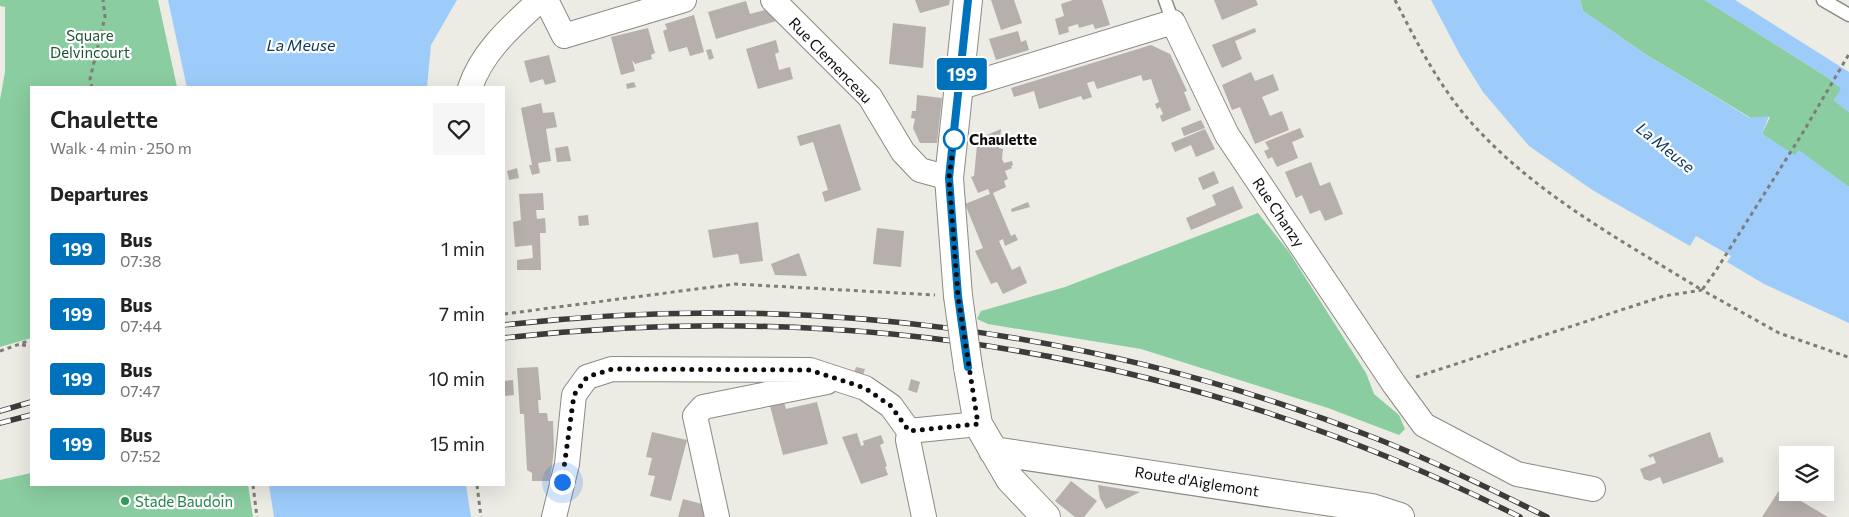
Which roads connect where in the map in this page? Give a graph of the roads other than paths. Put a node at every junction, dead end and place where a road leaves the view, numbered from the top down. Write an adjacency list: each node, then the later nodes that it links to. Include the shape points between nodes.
1 (540, 0): 10 (street, via 489,52)
2 (546, 0): 3 (street, via 564,36)
3 (684, 0)
4 (773, 0): 12 (street, Rue Clemenceau, via 870,97 903,152 920,170)
5 (968, 0): 11 (street)
6 (1164, 0): 9 (lane)
7 (1823, 0): 8 (lane)
8 (1849, 15)
9 (1173, 22): 11 (street); 17 (street, Rue Chanzy, via 1228,135 1424,425 1517,474)
10 (471, 86)
11 (960, 86): 12 (street)
12 (949, 178): 14 (street, bridge, via 958,296)
13 (833, 376): 15 (street, via 865,388 891,406); 18 (street, via 810,370 612,369 587,377 574,395 566,464); 19 (street, via 827,382 703,407 695,416)
14 (978, 424): 15 (street); 16 (street)
15 (909, 431): 20 (street, via 908,440)
16 (993, 451): 21 (street, via 1010,480); 22 (street, Route d'Aiglemont, via 1372,508)
17 (1593, 488)
18 (554, 517)
19 (717, 517)
20 (924, 517)
21 (1046, 517)
22 (1400, 517)

